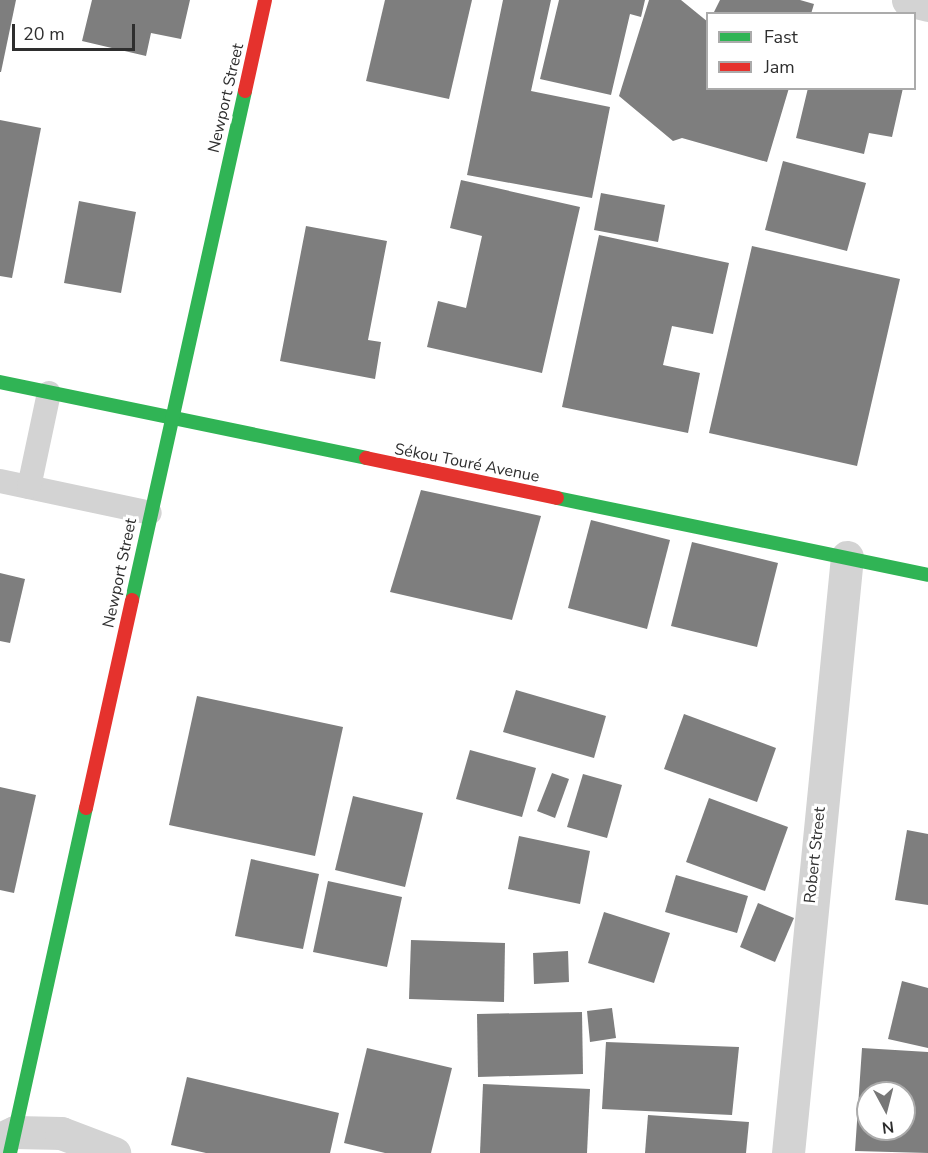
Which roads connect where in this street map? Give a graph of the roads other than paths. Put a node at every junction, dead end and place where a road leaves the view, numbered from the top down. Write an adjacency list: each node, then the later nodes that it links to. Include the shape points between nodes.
1 (265, 0): 6 (street, Newport Street)
2 (908, 0): 3 (street)
3 (928, 5)
4 (0, 382): 5 (street, Sékou Touré Avenue)
5 (49, 393): 6 (street, Sékou Touré Avenue); 8 (lane)
6 (171, 419): 9 (street, Newport Street); 10 (street, Sékou Touré Avenue)
7 (0, 481): 8 (lane)
8 (28, 487): 9 (lane)
9 (150, 513): 12 (street, Newport Street)
10 (847, 556): 11 (street, Sékou Touré Avenue); 14 (street, Robert Street)
11 (928, 576)
12 (8, 1142): 13 (street, via 61,1133)
13 (114, 1153)
14 (788, 1153)

